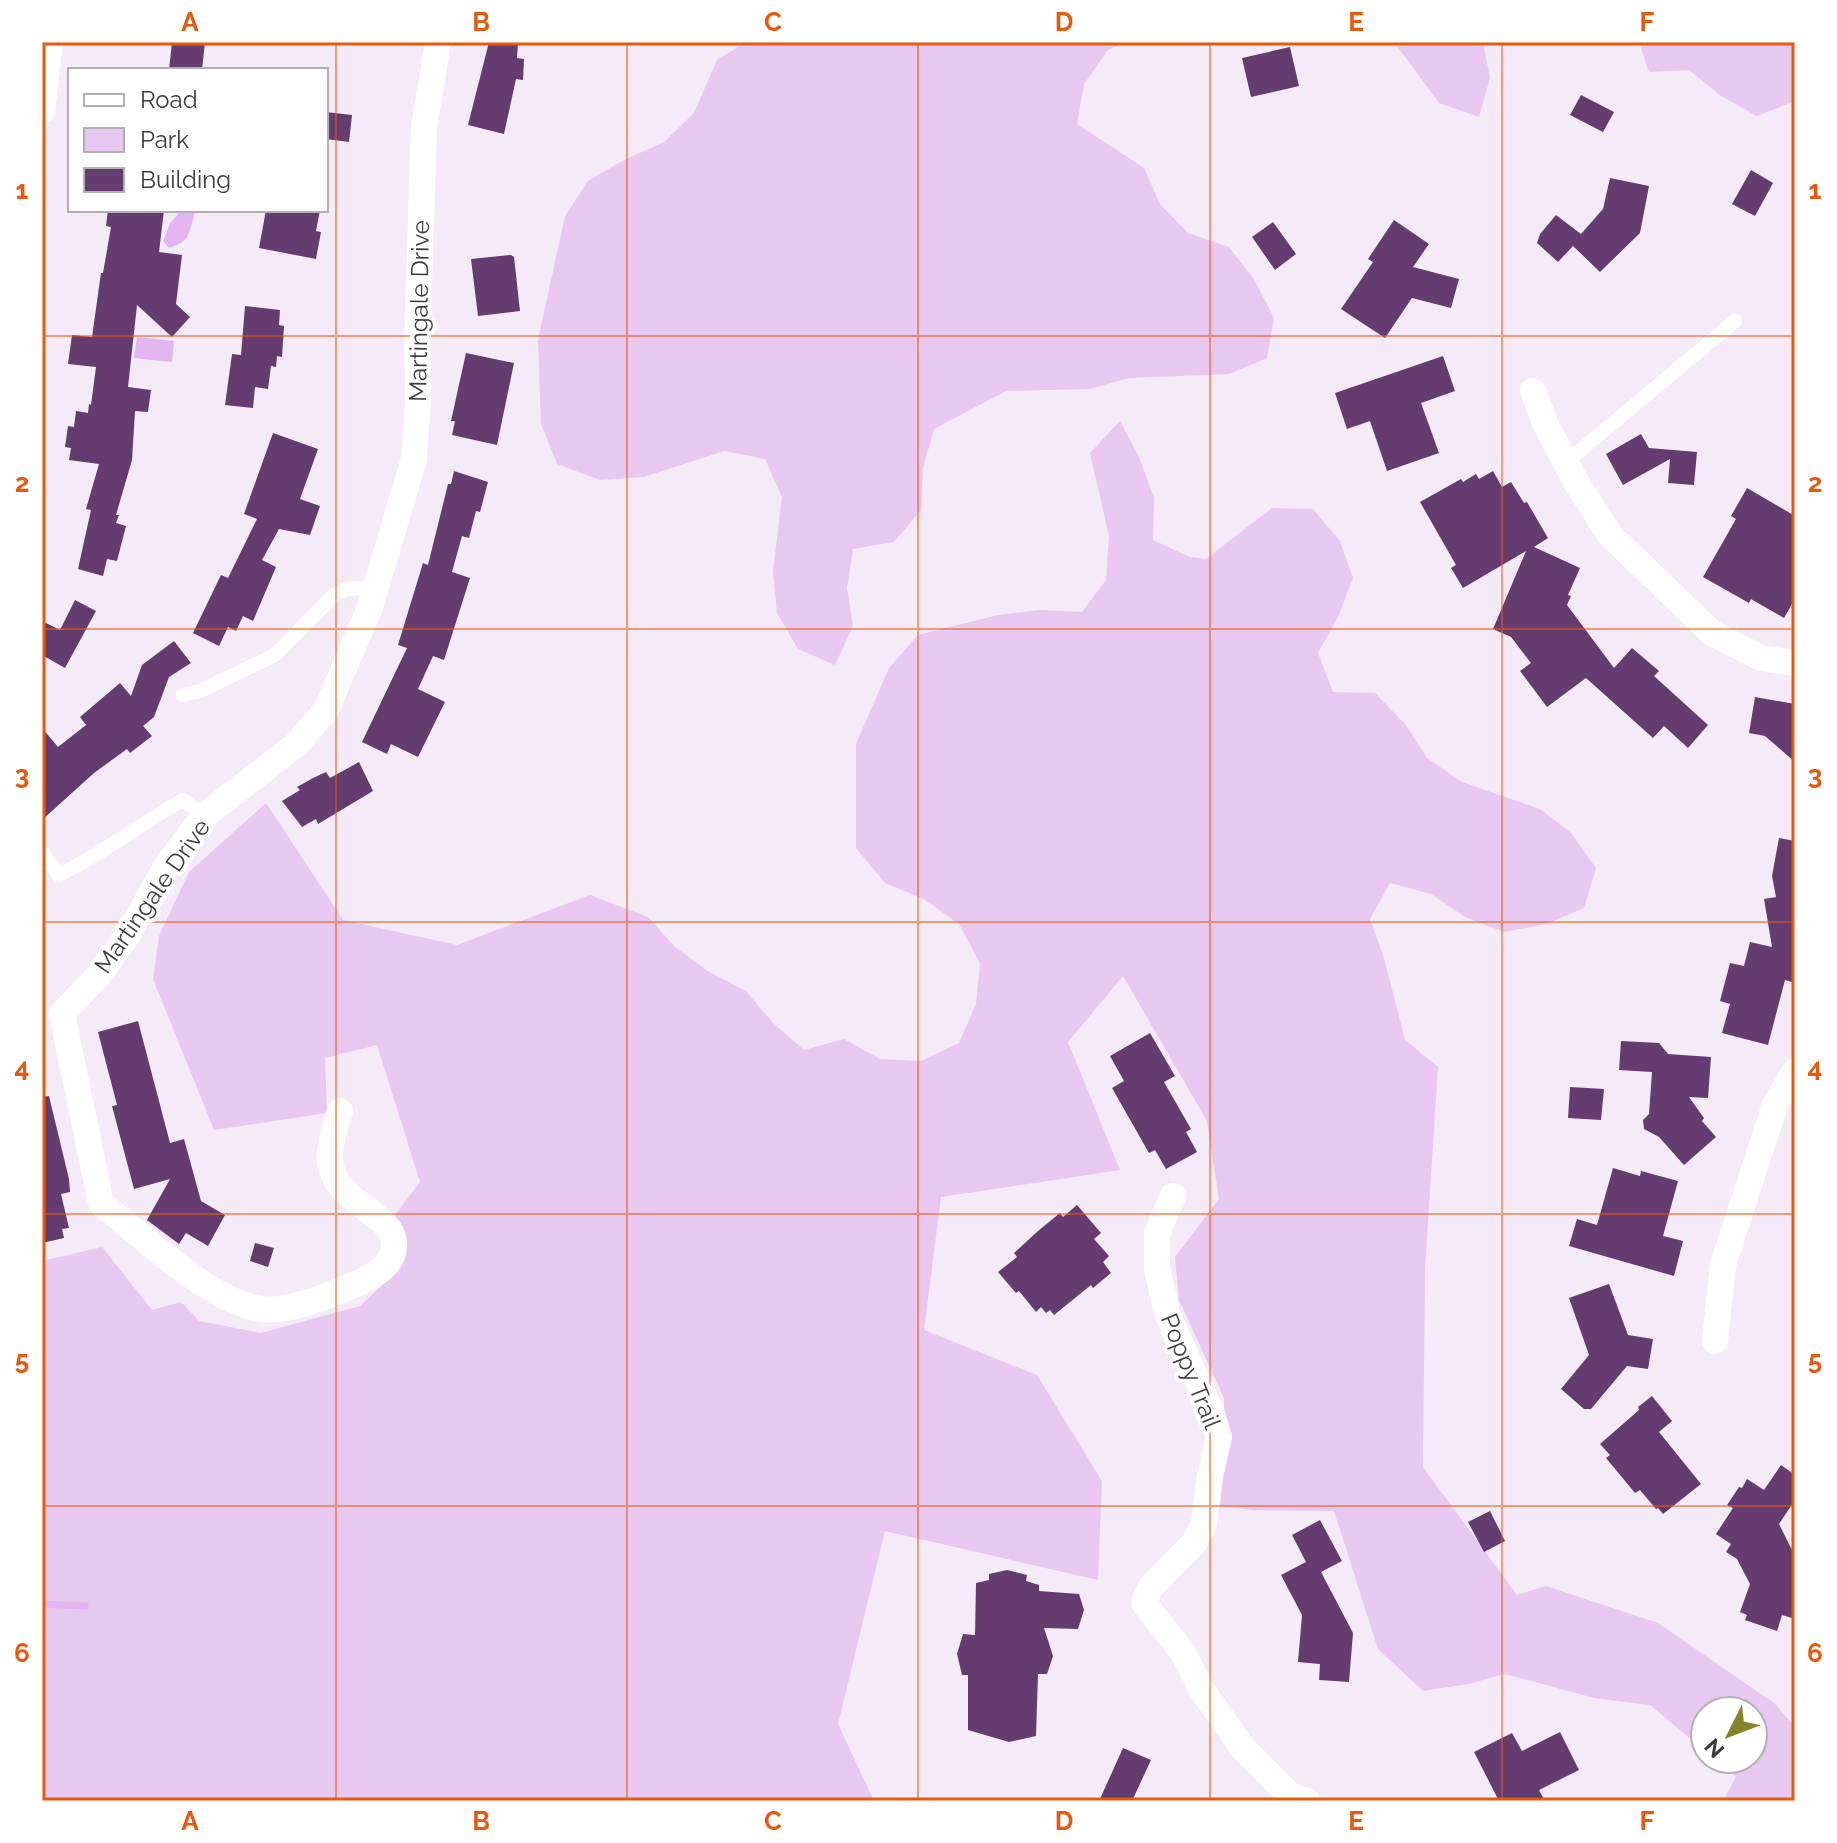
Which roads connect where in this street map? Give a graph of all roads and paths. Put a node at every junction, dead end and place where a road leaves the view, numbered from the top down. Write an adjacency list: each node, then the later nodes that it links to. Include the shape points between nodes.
1 (50, 42): 3 (street)
2 (438, 42): 7 (street, Martingale Drive, via 424,128 414,459)
3 (42, 111)
4 (1735, 321): 6 (lane)
5 (1533, 391): 6 (street)
6 (1565, 463): 8 (street, via 1610,535 1712,633 1761,658)
7 (376, 587): 9 (lane, via 335,594 275,655); 10 (street, Martingale Drive, via 326,710 297,744)
8 (1795, 663)
9 (183, 695)
10 (204, 816): 11 (lane, via 183,800 59,875); 12 (street, Martingale Drive, via 97,977)
11 (42, 852)
12 (52, 1013): 14 (street, Martingale Drive, via 101,1203 186,1271 258,1309 330,1294 374,1277 390,1259 390,1229 344,1193 334,1176 329,1154)
13 (1795, 1071): 16 (street, via 1775,1105 1723,1265)
14 (340, 1111)
15 (1173, 1196): 17 (street, Poppy Trail, via 1157,1233 1157,1269 1167,1313 1219,1437 1204,1524 1194,1543 1150,1588 1144,1603 1184,1654 1243,1748 1291,1796)
16 (1715, 1341)
17 (1307, 1801)

